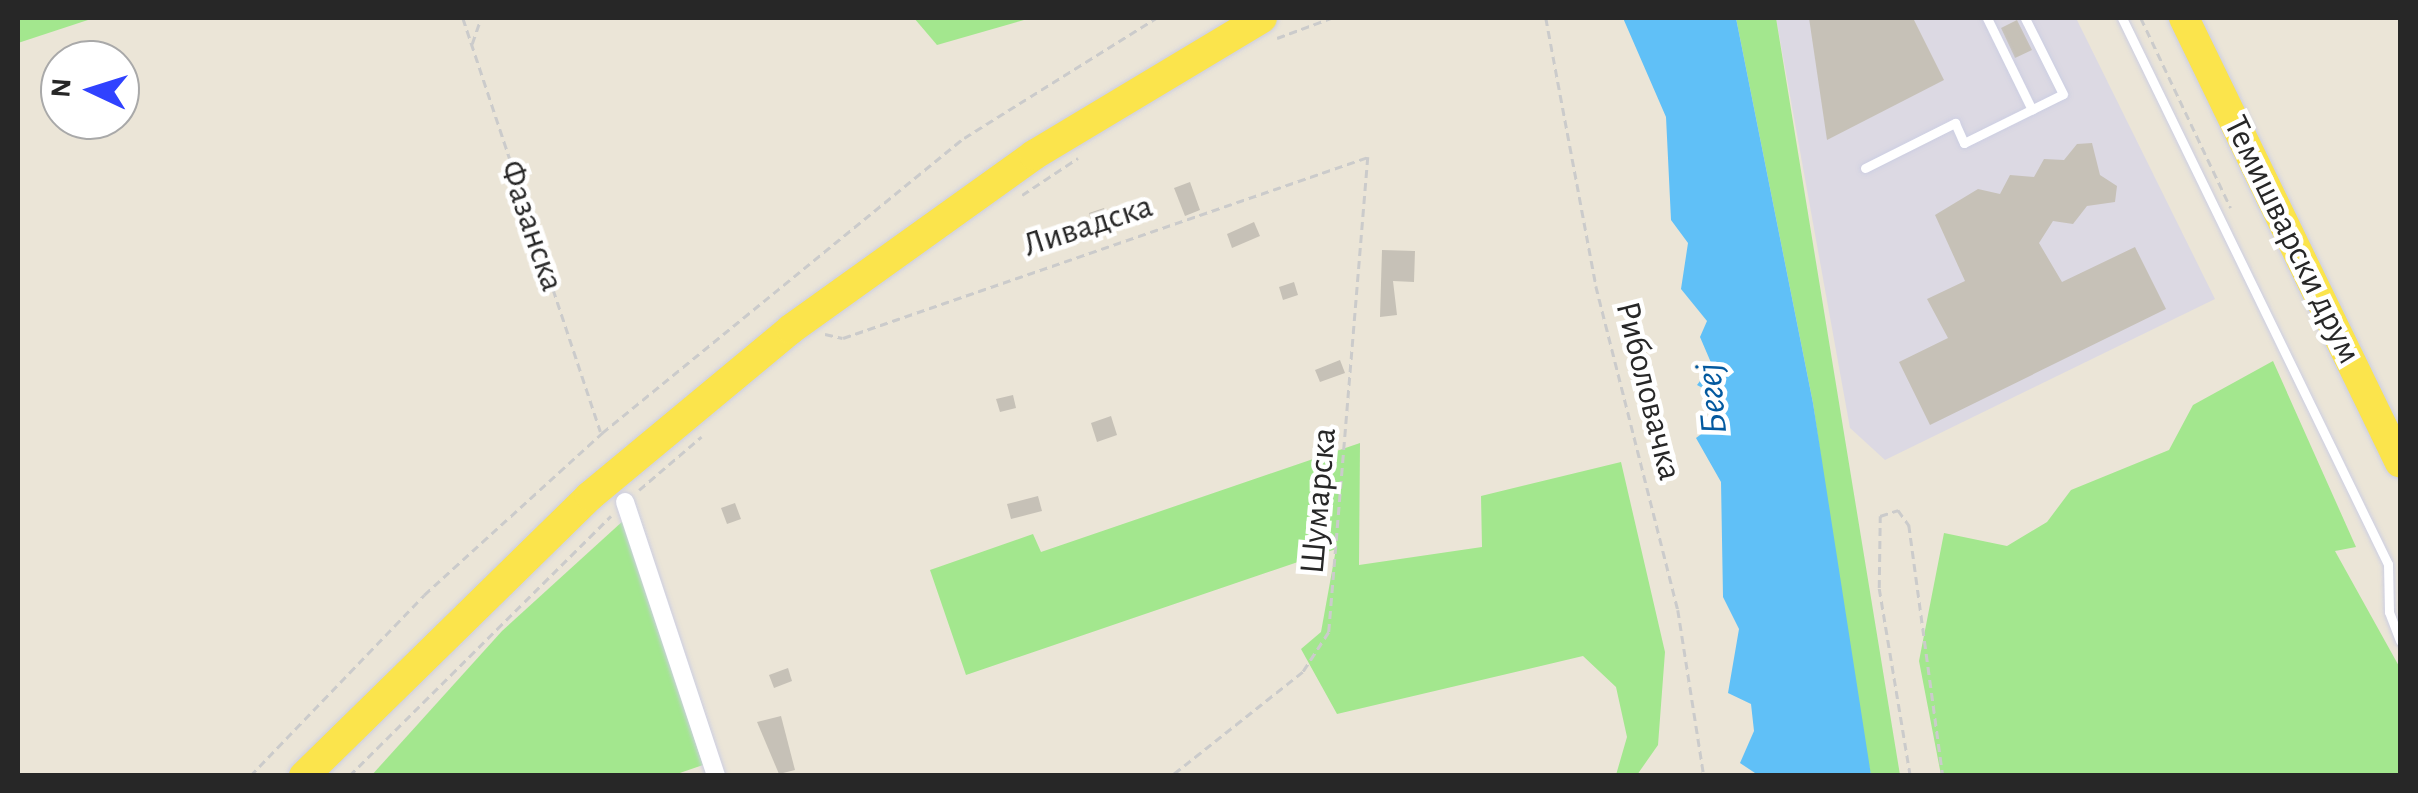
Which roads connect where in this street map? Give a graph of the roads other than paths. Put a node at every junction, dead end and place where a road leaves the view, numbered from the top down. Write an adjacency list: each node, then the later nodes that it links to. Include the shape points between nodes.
1 (1987, 18): 6 (lane)
2 (2025, 18): 6 (lane, via 2063,94)
3 (2122, 18): 10 (lane, via 2388,564 2388,612)
4 (2184, 18): 8 (main road, Темишварски друм)
5 (1263, 31): 11 (main road, via 1034,156 791,330 548,534)
6 (2032, 110): 7 (lane, via 1964,143 1955,123)
7 (1865, 168)
8 (2400, 462)
9 (626, 502): 12 (street)
10 (2400, 641)
11 (304, 776)
12 (716, 776)

